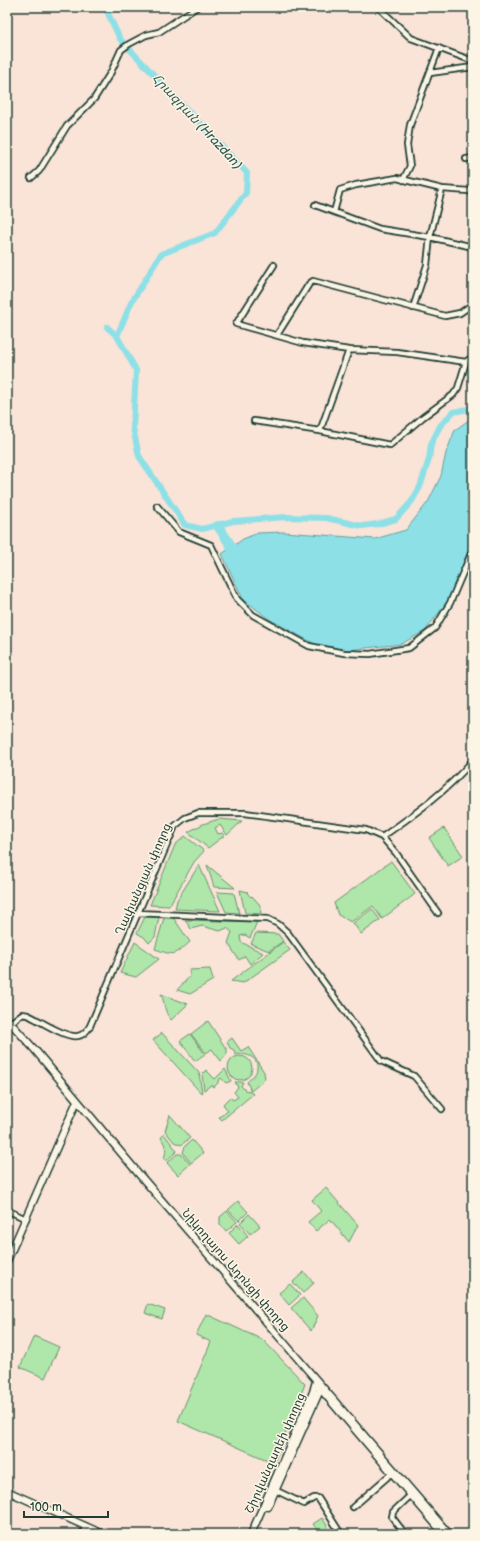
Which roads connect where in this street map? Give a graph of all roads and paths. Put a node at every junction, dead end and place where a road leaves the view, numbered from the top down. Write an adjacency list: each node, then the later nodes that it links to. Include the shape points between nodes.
1 (197, 7): 9 (street, via 159,32 146,35 121,50 94,99 67,126 39,171)
2 (378, 7): 3 (street, via 411,38)
3 (439, 48): 4 (street); 6 (street)
4 (473, 61)
5 (473, 67): 6 (street)
6 (430, 73): 10 (street, via 410,125 407,145 410,166)
7 (473, 158): 8 (street)
8 (466, 159)
9 (31, 178)
10 (403, 180): 11 (street); 14 (street, via 397,178 340,190)
11 (442, 188): 12 (street); 15 (street)
12 (473, 193)
13 (315, 205): 14 (street)
14 (334, 212): 15 (street, via 380,229)
15 (430, 237): 16 (street); 19 (street, via 427,264)
16 (473, 247)
17 (274, 265): 20 (street, via 236,324)
18 (473, 304): 19 (street, via 460,313 445,316)
19 (413, 308): 20 (street, via 313,281)
20 (277, 335): 21 (street, via 302,343)
21 (349, 350): 23 (street, via 397,352); 25 (street)
22 (473, 356): 23 (street)
23 (466, 362): 25 (street, via 458,388 453,395 390,445)
24 (254, 421): 25 (street)
25 (320, 431)
26 (157, 506): 27 (street, via 179,532 211,545 237,599 253,615 309,646 344,653 370,654 409,648 435,628 450,602)
27 (473, 549)
28 (473, 760): 29 (street, via 429,804)
29 (382, 837): 30 (street, Ղափանցյան փողոց, via 357,828 244,813 198,813 185,818 175,826); 31 (street)
30 (138, 913): 32 (street, Ղափանցյան փողոց, via 85,1034 69,1036 22,1014); 34 (street, via 268,919 278,924 288,932 381,1061 414,1076)
31 (438, 913)
32 (8, 1022): 33 (street, Նիկողայոս Ադոնցի փողոց)
33 (76, 1102): 36 (street); 39 (street, Նիկողայոս Ադոնցի փողոց)
34 (442, 1109)
35 (7, 1210): 36 (street)
36 (24, 1218): 37 (street); 38 (street)
37 (7, 1252)
38 (7, 1261)
39 (316, 1382): 40 (street, Նիկողայոս Ադոնցի փողոց); 49 (street, Շիրվանզադեի փողոց)
40 (321, 1388): 41 (street, Նիկողայոս Ադոնցի փողոց); 42 (street, Շիրվանզադեի փողոց); 54 (street, Նիկողայոս Ադոնցի փողոց)
41 (392, 1474): 44 (street, Նիկողայոս Ադոնցի փողոց); 45 (street)
42 (275, 1490): 50 (street, Շիրվանզադեի փողոց); 51 (street, via 304,1504 318,1498)
43 (7, 1492): 46 (street)
44 (411, 1496): 52 (street, via 393,1512 392,1517); 53 (street, Նիկողայոս Ադոնցի փողոց)
45 (353, 1508)
46 (84, 1529): 47 (street); 48 (street)
47 (97, 1534)
48 (103, 1534)
49 (251, 1534)
50 (255, 1534)
51 (341, 1534)
52 (405, 1534)
53 (444, 1534)
54 (449, 1534)

